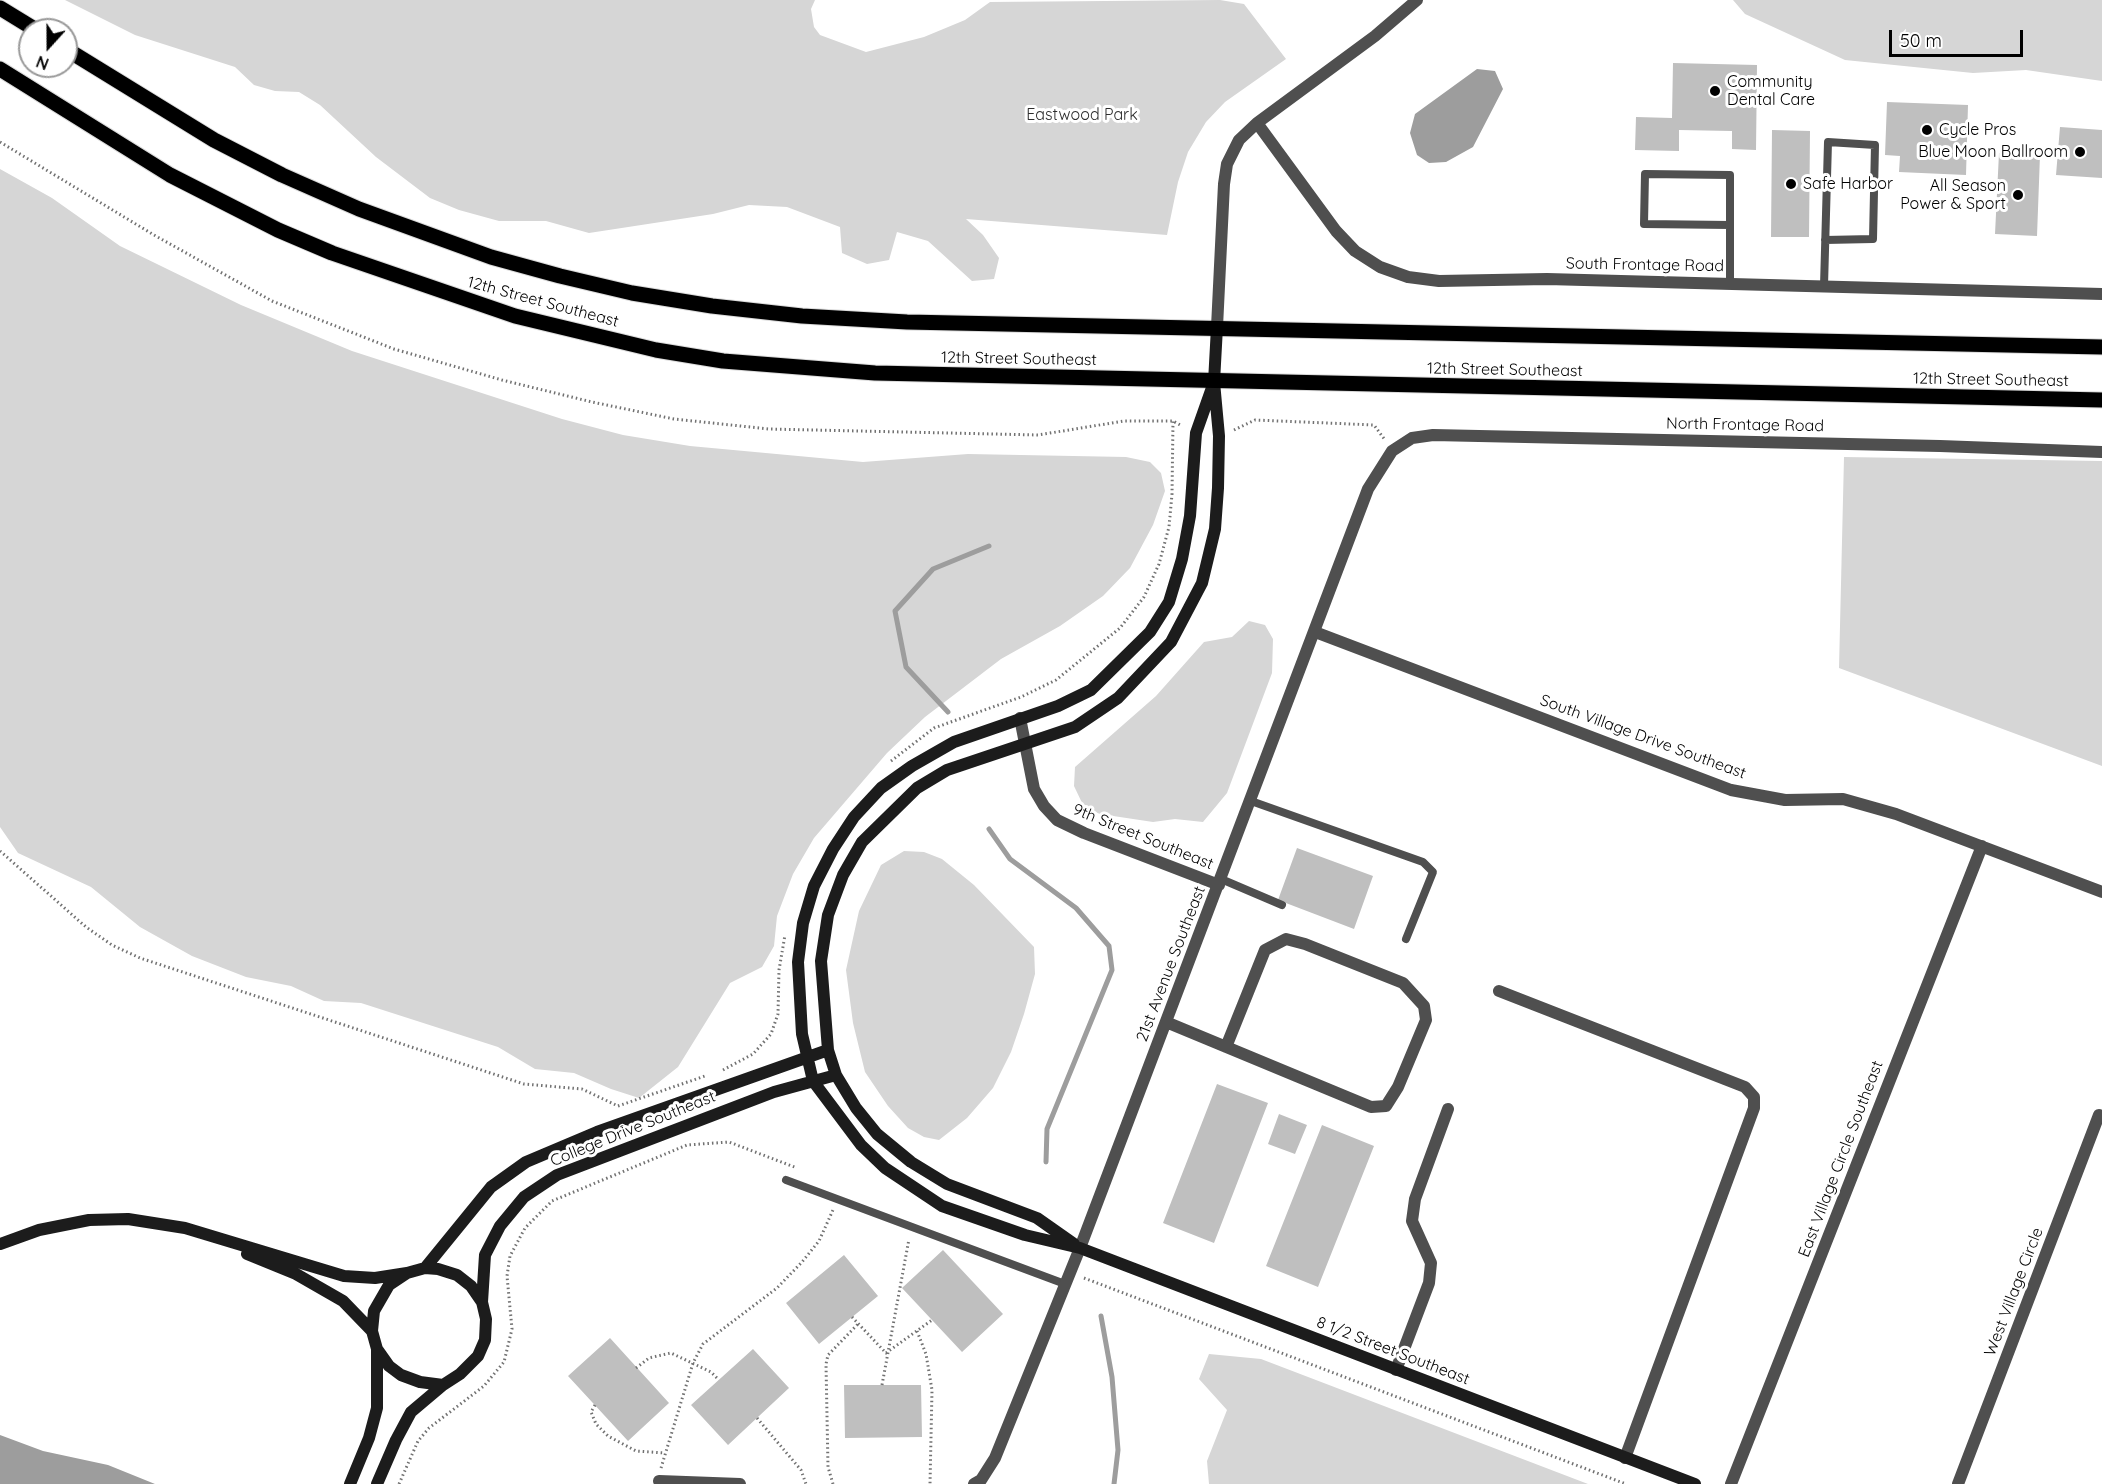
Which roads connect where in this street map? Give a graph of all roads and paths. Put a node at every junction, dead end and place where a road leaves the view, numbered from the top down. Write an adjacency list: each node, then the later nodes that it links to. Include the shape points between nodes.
1 (1417, 0): 6 (street)
2 (0, 8): 3 (main road)
3 (18, 19)
4 (78, 56): 12 (main road, 12th Street Southeast, via 214,140 282,175 424,234 632,293 802,316 907,322)
5 (0, 69): 14 (main road, 12th Street Southeast, via 170,175 278,230 332,254 448,295 582,334 668,352 790,368)
6 (1257, 123): 9 (street, South Frontage Road, via 1336,231 1355,251 1380,267 1439,281 1547,279); 12 (street, via 1239,140 1227,164)
7 (1730, 225): 7 (lane, via 1730,175 1645,174 1644,224); 9 (lane)
8 (1825, 240): 8 (lane, via 1828,142 1875,145 1873,239); 10 (lane)
9 (1730, 284): 10 (street, South Frontage Road)
10 (1824, 286): 11 (street, South Frontage Road)
11 (2102, 294)
12 (1217, 327): 13 (main road, 12th Street Southeast); 14 (street)
13 (2102, 347)
14 (1214, 382): 15 (main road, 12th Street Southeast); 19 (street, via 1196,433 1190,516 1169,602 1150,632 1091,690); 20 (street, via 1219,436 1215,529 1202,583 1187,615 1171,642 1118,698 1075,727)
15 (2102, 400)
16 (1392, 451): 17 (street, North Frontage Road, via 1412,438 1433,435); 18 (street, 21st Avenue Southeast, via 1368,489)
17 (2102, 452)
18 (1315, 632): 21 (street, 21st Avenue Southeast); 22 (street, South Village Drive Southeast, via 1731,790 1785,800 1843,799)
19 (1020, 718): 20 (street, 9th Street Southeast); 32 (street, via 954,742 912,766 881,788 854,817 833,849 814,886 803,923 798,962)
20 (1024, 744): 24 (street, 9th Street Southeast, via 1034,789 1057,820); 31 (street, via 947,770 917,788 862,842 843,875 828,915 820,961)
21 (1251, 801): 24 (street, 21st Avenue Southeast); 27 (lane, via 1423,862 1434,872)
22 (1982, 846): 25 (street, South Village Drive Southeast); 80 (street, East Village Circle Southeast)
23 (0, 851): 37 (path, via 87,927 111,945 140,958 524,1084 582,1089 618,1106)
24 (1220, 882): 26 (lane); 29 (street, 21st Avenue Southeast)
25 (2102, 891)
26 (1282, 905)
27 (1406, 939)
28 (1499, 992): 67 (street, via 1745,1087 1754,1097 1750,1119)
29 (1166, 1023): 30 (street); 46 (street, 21st Avenue Southeast)
30 (1226, 1047): 30 (street, via 1265,950 1286,939 1403,983 1424,1006 1426,1020 1398,1088 1386,1106 1371,1107)
31 (828, 1050): 32 (street, College Drive Southeast); 33 (street, 8 1/2 Street Southeast)
32 (807, 1057): 34 (street, 8 1/2 Street Southeast); 37 (street, College Drive Southeast)
33 (836, 1075): 34 (street, College Drive Southeast); 46 (street, 8 1/2 Street Southeast, via 877,1134 911,1162 947,1184 1037,1218)
34 (813, 1081): 38 (street, College Drive Southeast); 46 (street, 8 1/2 Street Southeast, via 861,1145 914,1189 942,1206 1025,1236)
35 (1448, 1109): 60 (street, via 1415,1199 1412,1221 1431,1263 1430,1282)
36 (2102, 1116): 81 (street, West Village Circle, via 2099,1115)
37 (628, 1121): 47 (street, College Drive Southeast, via 526,1162 500,1181)
38 (637, 1142): 39 (path); 50 (street, College Drive Southeast, via 557,1175 524,1197 500,1226 485,1255)
39 (640, 1166): 40 (path, via 687,1145 729,1142); 71 (path, via 552,1201 525,1228 510,1256 507,1276 512,1329 504,1362 484,1386 429,1428 418,1441)
40 (806, 1172)
41 (786, 1180): 42 (lane)
42 (836, 1199): 43 (lane); 58 (path, via 819,1241 802,1263 704,1344)
43 (915, 1227): 49 (lane); 57 (path, via 906,1246)
44 (185, 1228): 45 (street, via 128,1220 89,1220 39,1230); 48 (street, via 344,1276 375,1278); 54 (street, via 296,1275 344,1301)
45 (0, 1244)
46 (1080, 1248): 49 (street, 21st Avenue Southeast); 60 (street, 8 1/2 Street Southeast)
47 (425, 1268): 48 (street); 50 (street, via 457,1275)
48 (407, 1273): 54 (street, via 388,1285 377,1301)
49 (1067, 1278): 77 (street, 21st Avenue Southeast, via 995,1458); 78 (path)
50 (482, 1302): 62 (street, via 486,1329 478,1356)
51 (852, 1317): 53 (path)
52 (933, 1320): 55 (path)
53 (858, 1324): 57 (path); 75 (path, via 828,1355 826,1364 828,1467)
54 (372, 1331): 56 (street)
55 (917, 1331): 57 (path); 76 (path, via 926,1354 932,1390)
56 (377, 1349): 62 (street, via 401,1375); 69 (street, via 377,1408)
57 (886, 1353): 63 (path)
58 (693, 1363): 59 (path, via 671,1353 649,1358); 61 (path); 66 (path)
59 (636, 1368)
60 (1396, 1370): 67 (street, 8 1/2 Street Southeast)
61 (719, 1380)
62 (443, 1385): 70 (street, via 411,1413)
63 (882, 1385)
64 (595, 1405): 66 (path, via 591,1412 608,1436 636,1452)
65 (757, 1418): 74 (path, via 801,1470)
66 (665, 1452): 68 (path)
67 (1625, 1458): 79 (street, 8 1/2 Street Southeast)
68 (659, 1481): 72 (street)
69 (350, 1484)
70 (377, 1484)
71 (399, 1484)
72 (721, 1484): 73 (street)
73 (740, 1484)
74 (806, 1484)
75 (833, 1484)
76 (930, 1484)
77 (974, 1484)
78 (1626, 1484)
79 (1695, 1484)
80 (1731, 1484)
81 (1958, 1484)

